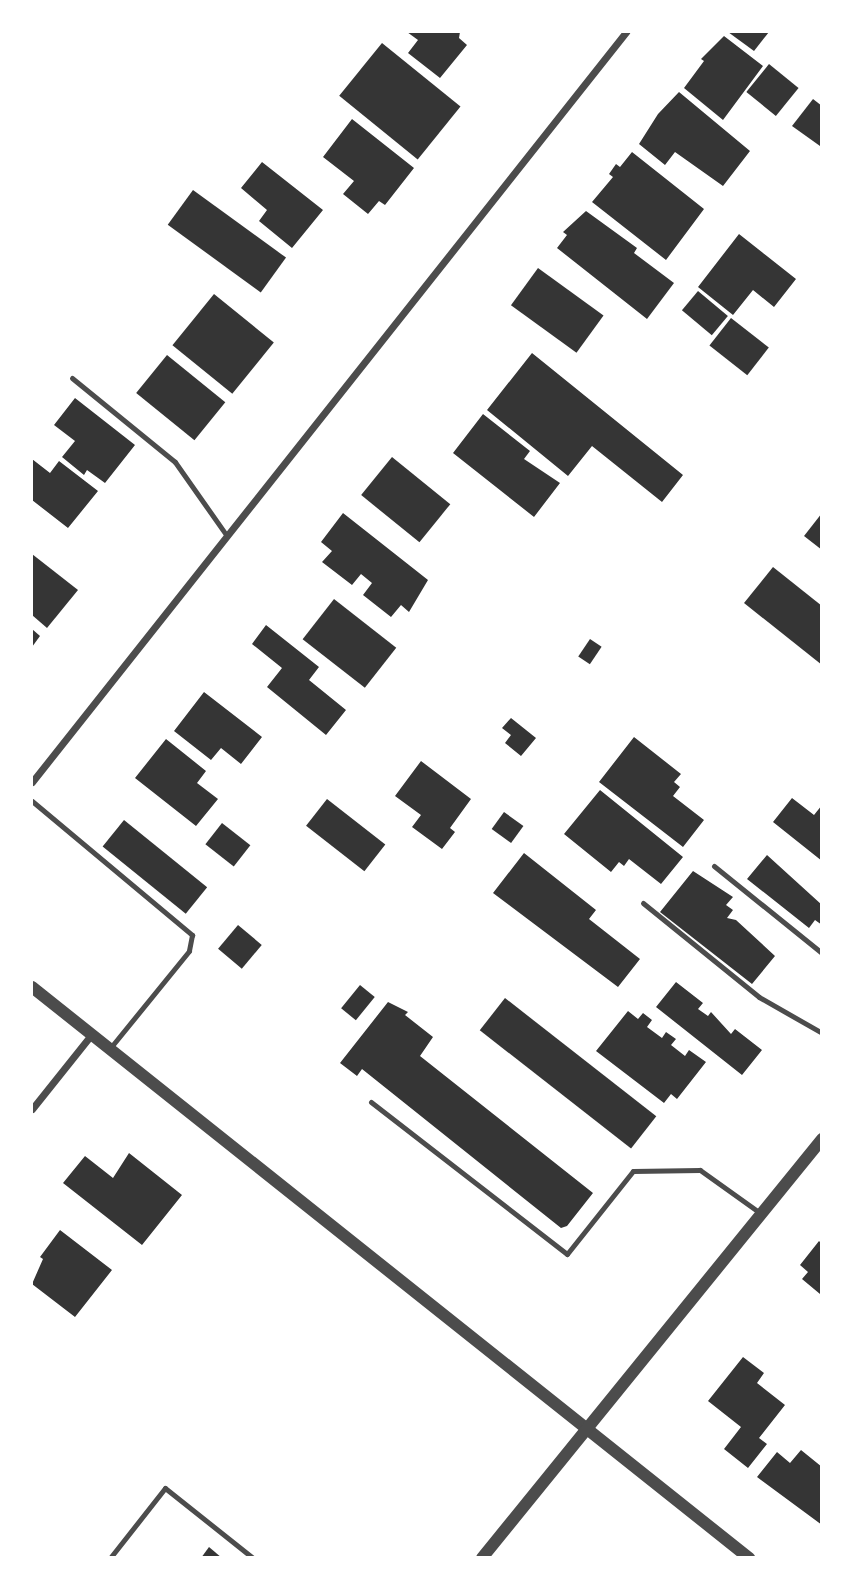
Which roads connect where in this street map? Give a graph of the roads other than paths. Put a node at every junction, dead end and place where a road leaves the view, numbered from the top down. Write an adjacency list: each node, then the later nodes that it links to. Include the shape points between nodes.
1 (626, 32): 3 (street)
2 (72, 378): 3 (lane, via 175,462)
3 (227, 536): 4 (street)
4 (32, 782)
5 (32, 801): 12 (lane, via 192,935 189,951)
6 (714, 866): 8 (lane)
7 (643, 903): 10 (lane, via 758,996)
8 (821, 953)
9 (32, 987): 11 (street)
10 (821, 1033)
11 (91, 1035): 12 (street); 14 (street)
12 (109, 1049): 17 (street)
13 (371, 1102): 16 (lane, via 567,1254 633,1171 699,1170)
14 (32, 1109)
15 (821, 1139): 16 (street)
16 (760, 1213): 17 (street)
17 (583, 1430): 20 (street); 21 (street)
18 (110, 1558): 19 (lane, via 165,1488)
19 (253, 1558)
20 (482, 1558)
21 (749, 1558)

